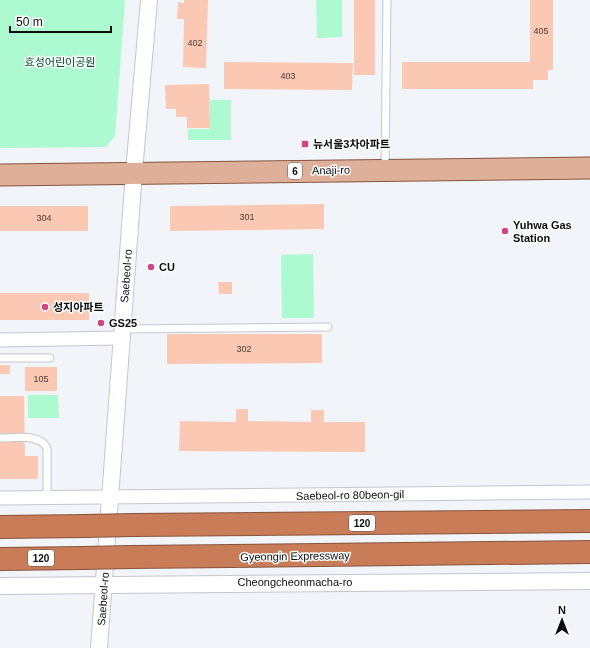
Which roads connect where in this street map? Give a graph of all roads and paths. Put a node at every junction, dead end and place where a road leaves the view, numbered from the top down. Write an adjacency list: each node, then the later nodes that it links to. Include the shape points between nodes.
1 (149, 0): 5 (street, Saebeol-ro)
2 (387, 0): 4 (lane)
3 (590, 168): 4 (main road, Anaji-ro / 6)
4 (385, 170): 5 (main road, Anaji-ro / 6)
5 (134, 172): 6 (main road, Anaji-ro / 6); 8 (street, Saebeol-ro)
6 (0, 175)
7 (328, 327): 8 (lane)
8 (122, 334): 9 (street); 14 (street, Saebeol-ro)
9 (0, 340)
10 (0, 358): 11 (lane)
11 (50, 358)
12 (0, 438): 16 (lane, via 31,438 45,445)
13 (590, 492): 14 (street, Saebeol-ro 80beon-gil)
14 (110, 497): 16 (street, Saebeol-ro 80beon-gil); 24 (street, Saebeol-ro)
15 (0, 498): 16 (street, Saebeol-ro 80beon-gil)
16 (48, 498)
17 (590, 521): 18 (highway, 120, bridge)
18 (0, 527)
19 (590, 552): 20 (highway, Gyeongin Expressway / 120)
20 (540, 553): 21 (highway, Gyeongin Expressway / 120, bridge); 22 (highway)
21 (0, 559)
22 (590, 561)
23 (590, 581): 24 (street, Cheongcheonmacha-ro)
24 (104, 584): 25 (street, Cheongcheonmacha-ro); 26 (street, Saebeol-ro)
25 (0, 586)
26 (99, 648)

